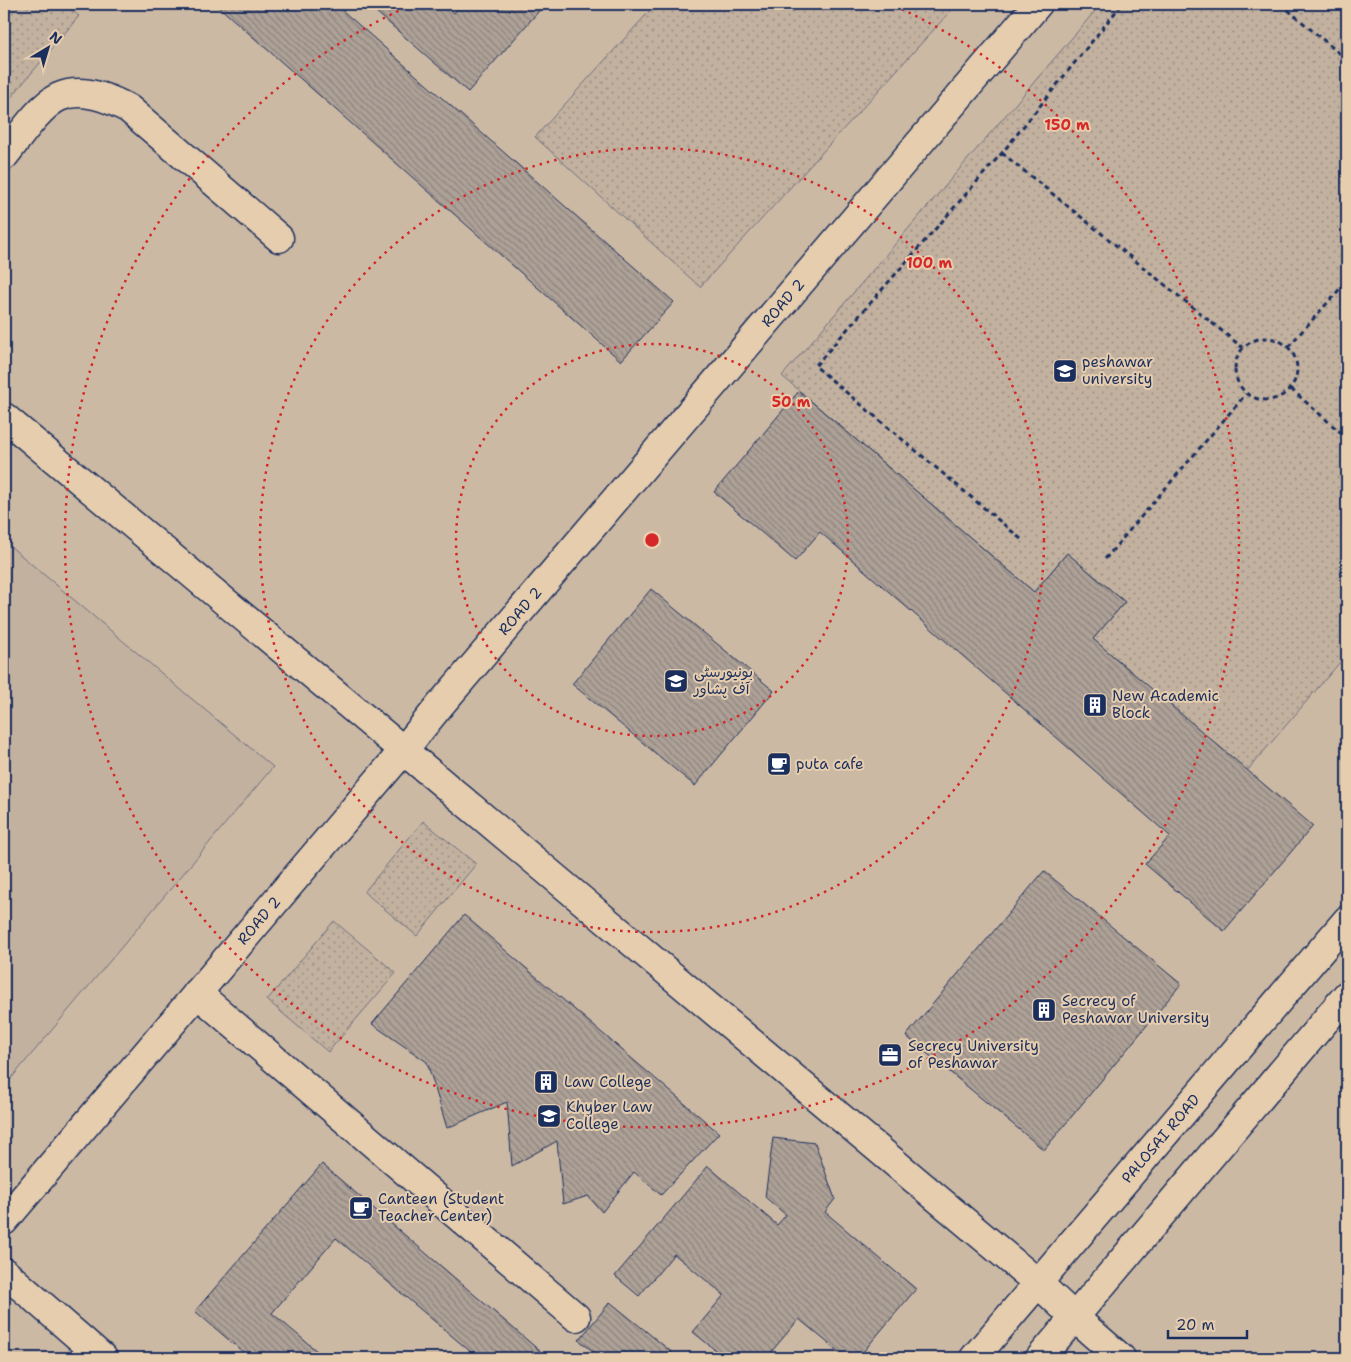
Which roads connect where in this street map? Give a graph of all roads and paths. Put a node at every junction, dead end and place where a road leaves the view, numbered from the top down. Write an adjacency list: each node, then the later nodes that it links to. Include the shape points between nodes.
1 (1038, 4): 17 (street, ROAD 2)
2 (1122, 4): 5 (path)
3 (1281, 4): 4 (path)
4 (1347, 60)
5 (1002, 153): 10 (path); 15 (path, via 815,366)
6 (4, 156): 7 (street, via 42,110 59,97 75,93 112,100 128,109)
7 (278, 238)
8 (1347, 281): 9 (path)
9 (1288, 347): 10 (path, via 1271,338 1260,338); 11 (path, via 1298,363)
10 (1243, 348): 12 (path, via 1235,366 1239,386)
11 (1292, 389): 12 (path, via 1275,400 1255,399); 14 (path)
12 (1246, 394): 16 (path)
13 (4, 418): 17 (street)
14 (1347, 438)
15 (1021, 539)
16 (1106, 559)
17 (403, 751): 19 (street, ROAD 2); 23 (street)
18 (1347, 920): 23 (street, PALOSAI ROAD)
19 (197, 992): 21 (street, ROAD 2); 24 (street)
20 (1347, 995): 25 (street)
21 (4, 1222)
22 (4, 1272): 26 (street)
23 (1038, 1283): 25 (street); 27 (street, PALOSAI ROAD)
24 (576, 1317)
25 (1075, 1318): 28 (street); 29 (street)
26 (103, 1358)
27 (974, 1358)
28 (1040, 1358)
29 (1121, 1358)

